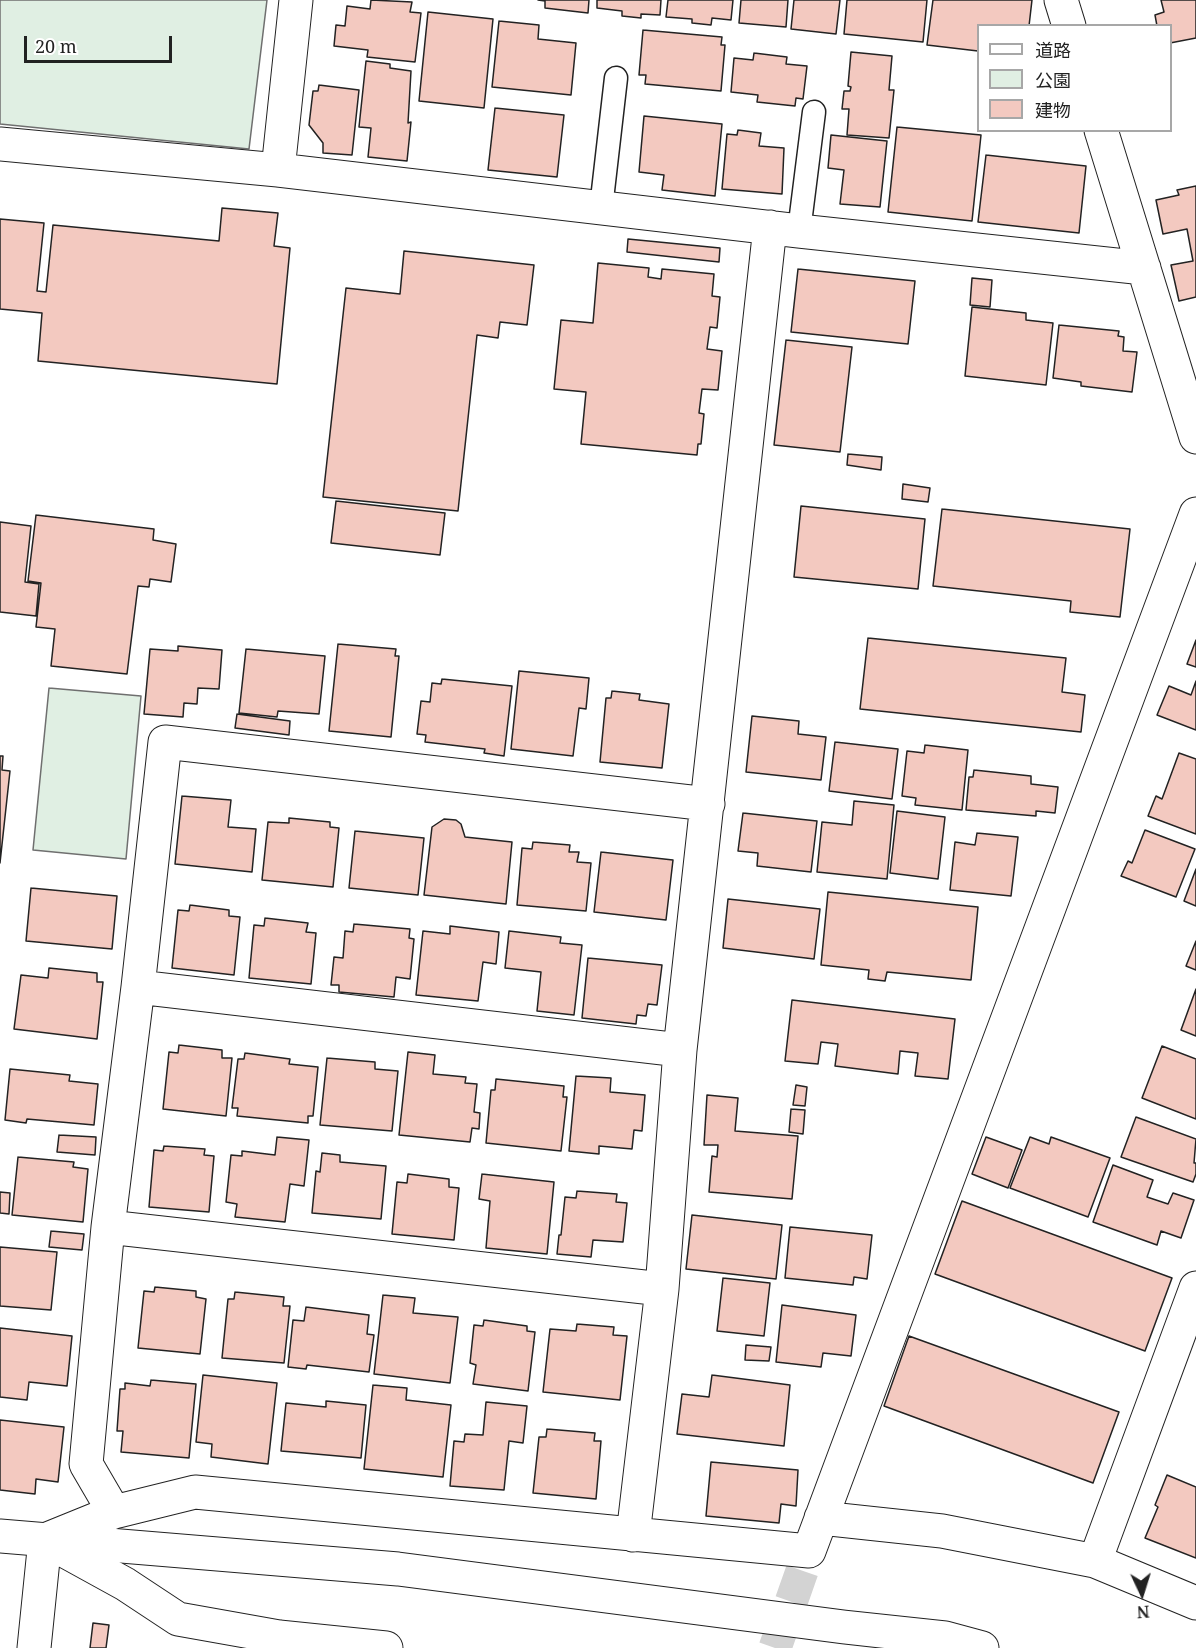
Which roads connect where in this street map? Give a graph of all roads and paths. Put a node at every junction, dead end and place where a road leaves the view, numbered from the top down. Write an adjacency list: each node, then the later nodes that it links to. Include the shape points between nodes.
1 (296, 0): 8 (street)
2 (1061, 0): 3 (street)
3 (1068, 24)
4 (616, 78): 9 (lane)
5 (814, 112): 10 (lane)
6 (1102, 132): 11 (street)
7 (0, 144): 8 (street)
8 (279, 170): 9 (street)
9 (601, 208): 10 (street)
10 (785, 229): 11 (street); 14 (street)
11 (1143, 268): 12 (street)
12 (1196, 437)
13 (1196, 514): 21 (street)
14 (708, 804): 15 (street, via 165,742); 16 (street)
15 (138, 987): 16 (street); 17 (street)
16 (680, 1050): 19 (street)
17 (108, 1227): 19 (street); 20 (street, via 86,1464)
18 (1196, 1288): 25 (street)
19 (662, 1289): 22 (street)
20 (114, 1512): 22 (street, via 195,1492); 24 (street)
21 (821, 1518): 22 (street, via 810,1551); 25 (street, via 942,1531)
22 (633, 1535)
23 (0, 1536): 24 (street)
24 (45, 1540): 27 (street); 28 (street, via 125,1584 178,1619); 29 (street, via 398,1569 945,1638)
25 (1095, 1561): 26 (street)
26 (1196, 1603)
27 (34, 1648)
28 (386, 1648)
29 (982, 1648)

